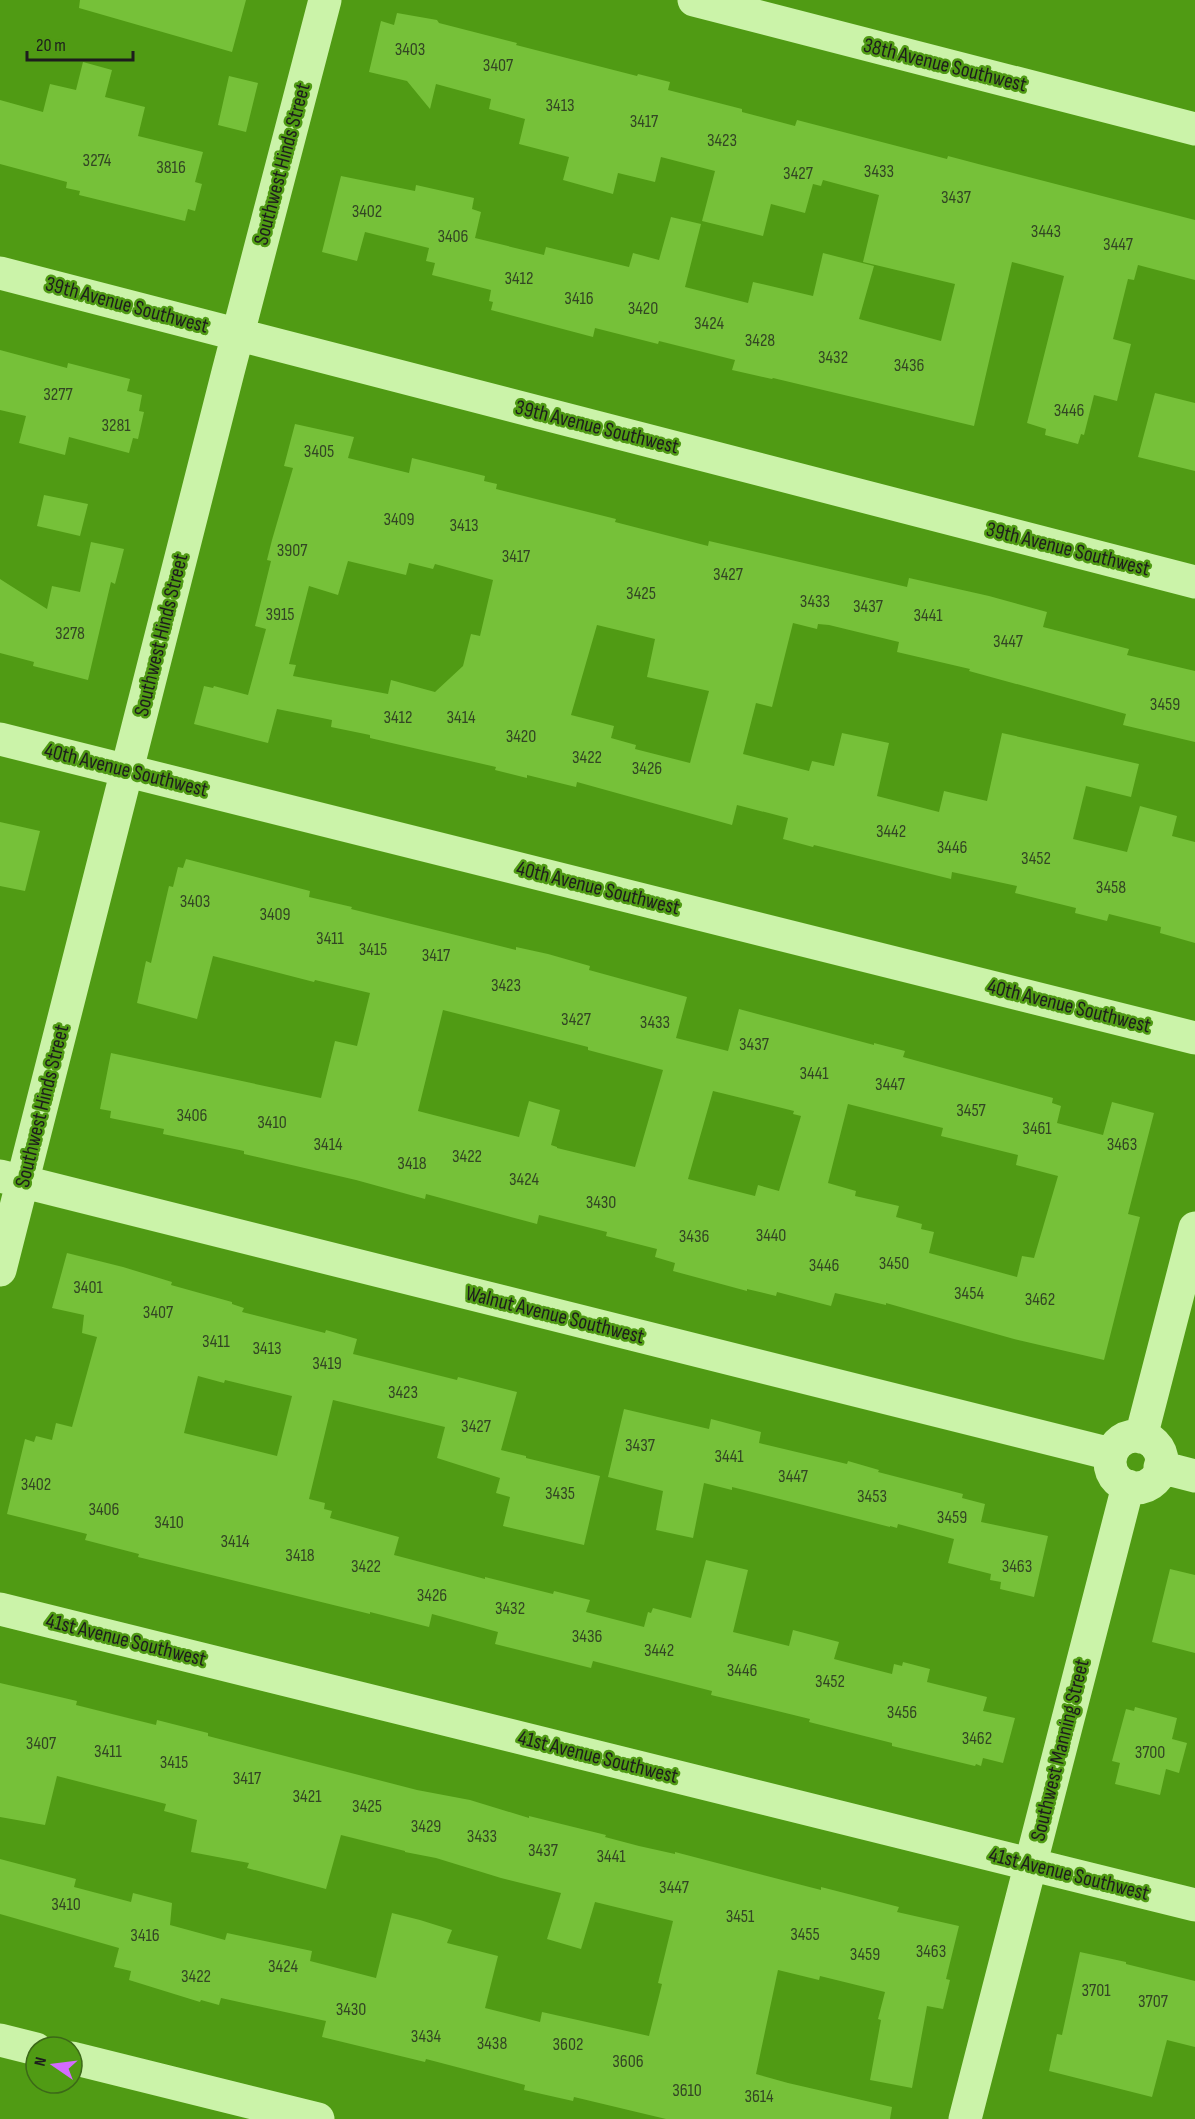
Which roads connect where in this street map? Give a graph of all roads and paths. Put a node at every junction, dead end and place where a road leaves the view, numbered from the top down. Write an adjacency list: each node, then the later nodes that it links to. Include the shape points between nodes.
1 (325, 0): 5 (street, Southwest Hinds Street)
2 (694, 0): 3 (street, 38th Avenue Southwest)
3 (1195, 129)
4 (0, 273): 5 (street, 39th Avenue Southwest)
5 (238, 334): 6 (street, 39th Avenue Southwest); 8 (street, Southwest Hinds Street)
6 (1195, 582)
7 (0, 739): 8 (street, 40th Avenue Southwest)
8 (126, 770): 9 (street, 40th Avenue Southwest); 10 (street, Southwest Hinds Street)
9 (1195, 1038)
10 (11, 1179): 12 (street, Southwest Hinds Street); 14 (street, Walnut Avenue Southwest)
11 (1195, 1228): 13 (street)
12 (0, 1270)
13 (1141, 1437): 14 (street, via 1120,1440); 15 (street, via 1158,1449)
14 (1111, 1454): 17 (street, via 1112,1471)
15 (1160, 1467): 16 (street); 17 (street, via 1147,1485)
16 (1195, 1476)
17 (1128, 1486): 19 (street, Southwest Manning Street)
18 (0, 1609): 19 (street, 41st Avenue Southwest)
19 (1031, 1865): 20 (street, 41st Avenue Southwest); 25 (street, Southwest Manning Street)
20 (1195, 1905)
21 (0, 2040): 22 (street)
22 (24, 2046)
23 (84, 2061): 24 (street)
24 (318, 2119)
25 (965, 2119)

